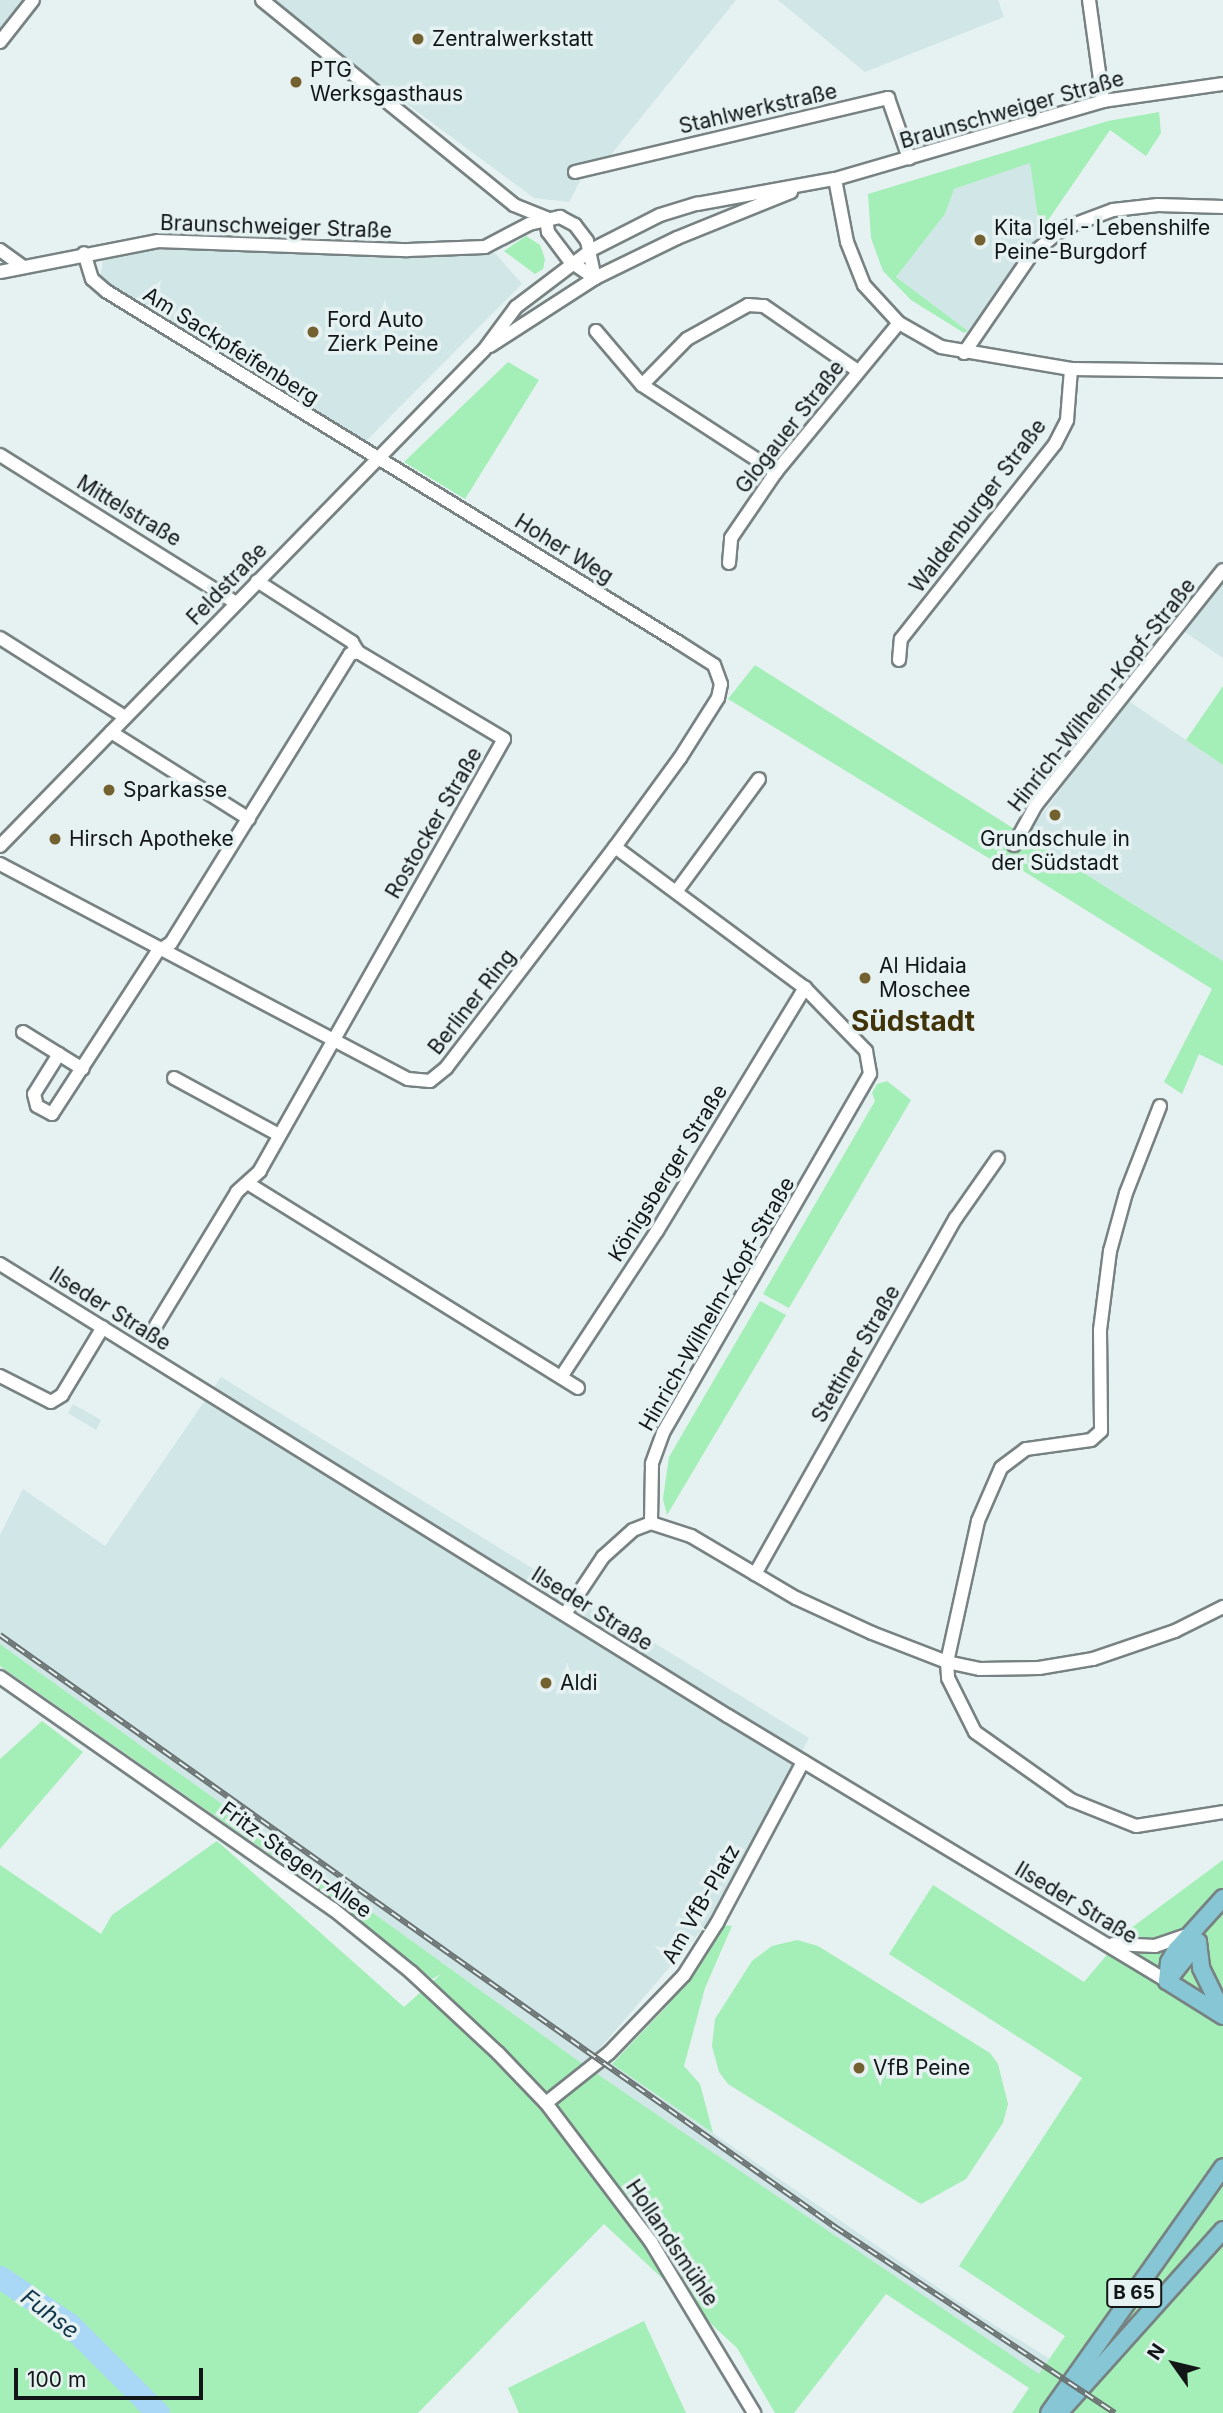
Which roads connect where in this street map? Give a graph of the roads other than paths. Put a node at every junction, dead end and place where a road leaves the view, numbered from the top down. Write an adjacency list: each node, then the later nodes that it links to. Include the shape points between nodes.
1 (33, 0): 4 (street)
2 (262, 0): 12 (street, via 514,205)
3 (1089, 0): 6 (street)
4 (0, 42)
5 (1223, 84): 6 (street, Braunschweiger Straße)
6 (1103, 101): 7 (street, Braunschweiger Straße)
7 (909, 159): 8 (street, Stahlwerkstraße, via 888,98); 9 (street, Braunschweiger Straße)
8 (575, 172)
9 (835, 179): 10 (street, Braunschweiger Straße); 20 (street, via 858,273 872,296)
10 (813, 183): 14 (street, Braunschweiger Straße, via 660,215); 19 (street, Braunschweiger Straße, via 677,238)
11 (1223, 207): 23 (street, via 1158,205 1113,210 1062,229 1031,255)
12 (546, 218): 14 (street, via 561,217 575,225); 15 (street, Braunschweiger Straße, via 485,247 408,250 158,241); 16 (street, via 548,232)
13 (0, 250): 17 (street)
14 (591, 250): 16 (street, Braunschweiger Straße); 19 (street)
15 (84, 253): 17 (street, Braunschweiger Straße); 29 (street, Am Sackpfeifenberg, via 92,279 106,291)
16 (571, 262): 19 (street); 22 (street, Feldstraße, via 516,307)
17 (22, 266): 18 (street, Braunschweiger Straße)
18 (0, 272)
19 (595, 278): 22 (street, Feldstraße)
20 (899, 323): 23 (street, via 941,347); 25 (street, Glogauer Straße)
21 (596, 331): 27 (street)
22 (484, 350): 29 (street, Feldstraße)
23 (964, 353): 24 (street)
24 (1071, 369): 26 (street); 37 (street, Waldenburger Straße, via 1067,420 1055,444 901,639)
25 (858, 371): 27 (street, via 764,306 748,305 687,340); 30 (street, Glogauer Straße)
26 (1223, 371)
27 (642, 385): 30 (street)
28 (0, 455): 34 (street, Mittelstraße)
29 (375, 458): 33 (street, Feldstraße); 38 (street, Hoher Weg, via 687,648 714,666)
30 (776, 472): 31 (street, Glogauer Straße, via 731,538)
31 (729, 563)
32 (1223, 570): 43 (street, Hinrich-Wilhelm-Kopf-Straße, via 1036,805)
33 (257, 581): 34 (street, Feldstraße); 36 (street, Rostocker Straße, via 352,642)
34 (236, 603): 39 (street, Feldstraße)
35 (0, 638): 39 (street)
36 (358, 652): 42 (street, via 350,654); 51 (street, Rostocker Straße, via 505,739)
37 (899, 660)
38 (721, 684): 45 (street, Berliner Ring, via 718,698 680,758)
39 (125, 717): 40 (street, Feldstraße)
40 (111, 732): 42 (street); 44 (street, Feldstraße)
41 (759, 779): 47 (street)
42 (249, 819): 48 (street, via 171,943)
43 (1014, 845)
44 (0, 846)
45 (615, 847): 47 (street); 51 (street, Berliner Ring, via 436,1079 408,1079)
46 (0, 864): 48 (street, Berliner Ring)
47 (676, 892): 49 (street)
48 (158, 951): 51 (street, Berliner Ring); 53 (street)
49 (805, 988): 63 (street, Königsberger Straße, via 657,1231); 65 (street, Hinrich-Wilhelm-Kopf-Straße, via 866,1051 870,1074 663,1433 652,1464)
50 (23, 1032): 52 (street)
51 (334, 1038): 56 (street)
52 (59, 1054): 53 (street); 53 (street, via 34,1094 33,1101 45,1111 52,1114 58,1110)
53 (83, 1069)
54 (174, 1078): 56 (street)
55 (1160, 1106): 69 (street, via 1126,1193 1110,1251 1100,1330 1101,1431 1091,1440 1026,1449 1001,1468 978,1521)
56 (279, 1135): 58 (street)
57 (998, 1158): 66 (street, Stettiner Straße, via 956,1217)
58 (249, 1184): 60 (street, via 237,1192); 63 (street)
59 (0, 1264): 61 (street, Ilseder Straße)
60 (156, 1325)
61 (103, 1327): 62 (street, via 62,1395 51,1402); 68 (street, Ilseder Straße)
62 (0, 1376)
63 (561, 1377): 64 (street)
64 (578, 1388)
65 (651, 1523): 66 (street, via 691,1536); 68 (street, via 634,1530 603,1557)
66 (755, 1574): 69 (street, via 831,1615)
67 (1223, 1607): 69 (street, via 1175,1631 1093,1658 1002,1671)
68 (565, 1614): 71 (street, Ilseder Straße)
69 (947, 1662): 72 (street, via 957,1702 975,1732 1072,1800 1136,1826)
70 (0, 1678): 78 (street, Fritz-Stegen-Allee, via 371,1938 456,2012)
71 (803, 1762): 75 (street, Ilseder Straße); 78 (street, Am VfB-Platz, via 684,1975 609,2053)
72 (1223, 1812)
73 (1223, 1898): 74 (main road)
74 (1193, 1938): 75 (street, via 1138,1947); 76 (main road, via 1169,1962); 77 (main road, via 1201,1968)
75 (1103, 1941): 76 (street, Ilseder Straße)
76 (1167, 1981): 77 (main road)
77 (1223, 2014)
78 (546, 2103): 81 (street, Hollandsmühle, via 651,2242)
79 (1223, 2167): 82 (main road, B 65)
80 (1223, 2230): 83 (main road)
81 (754, 2413)
82 (1049, 2413)
83 (1059, 2413)

